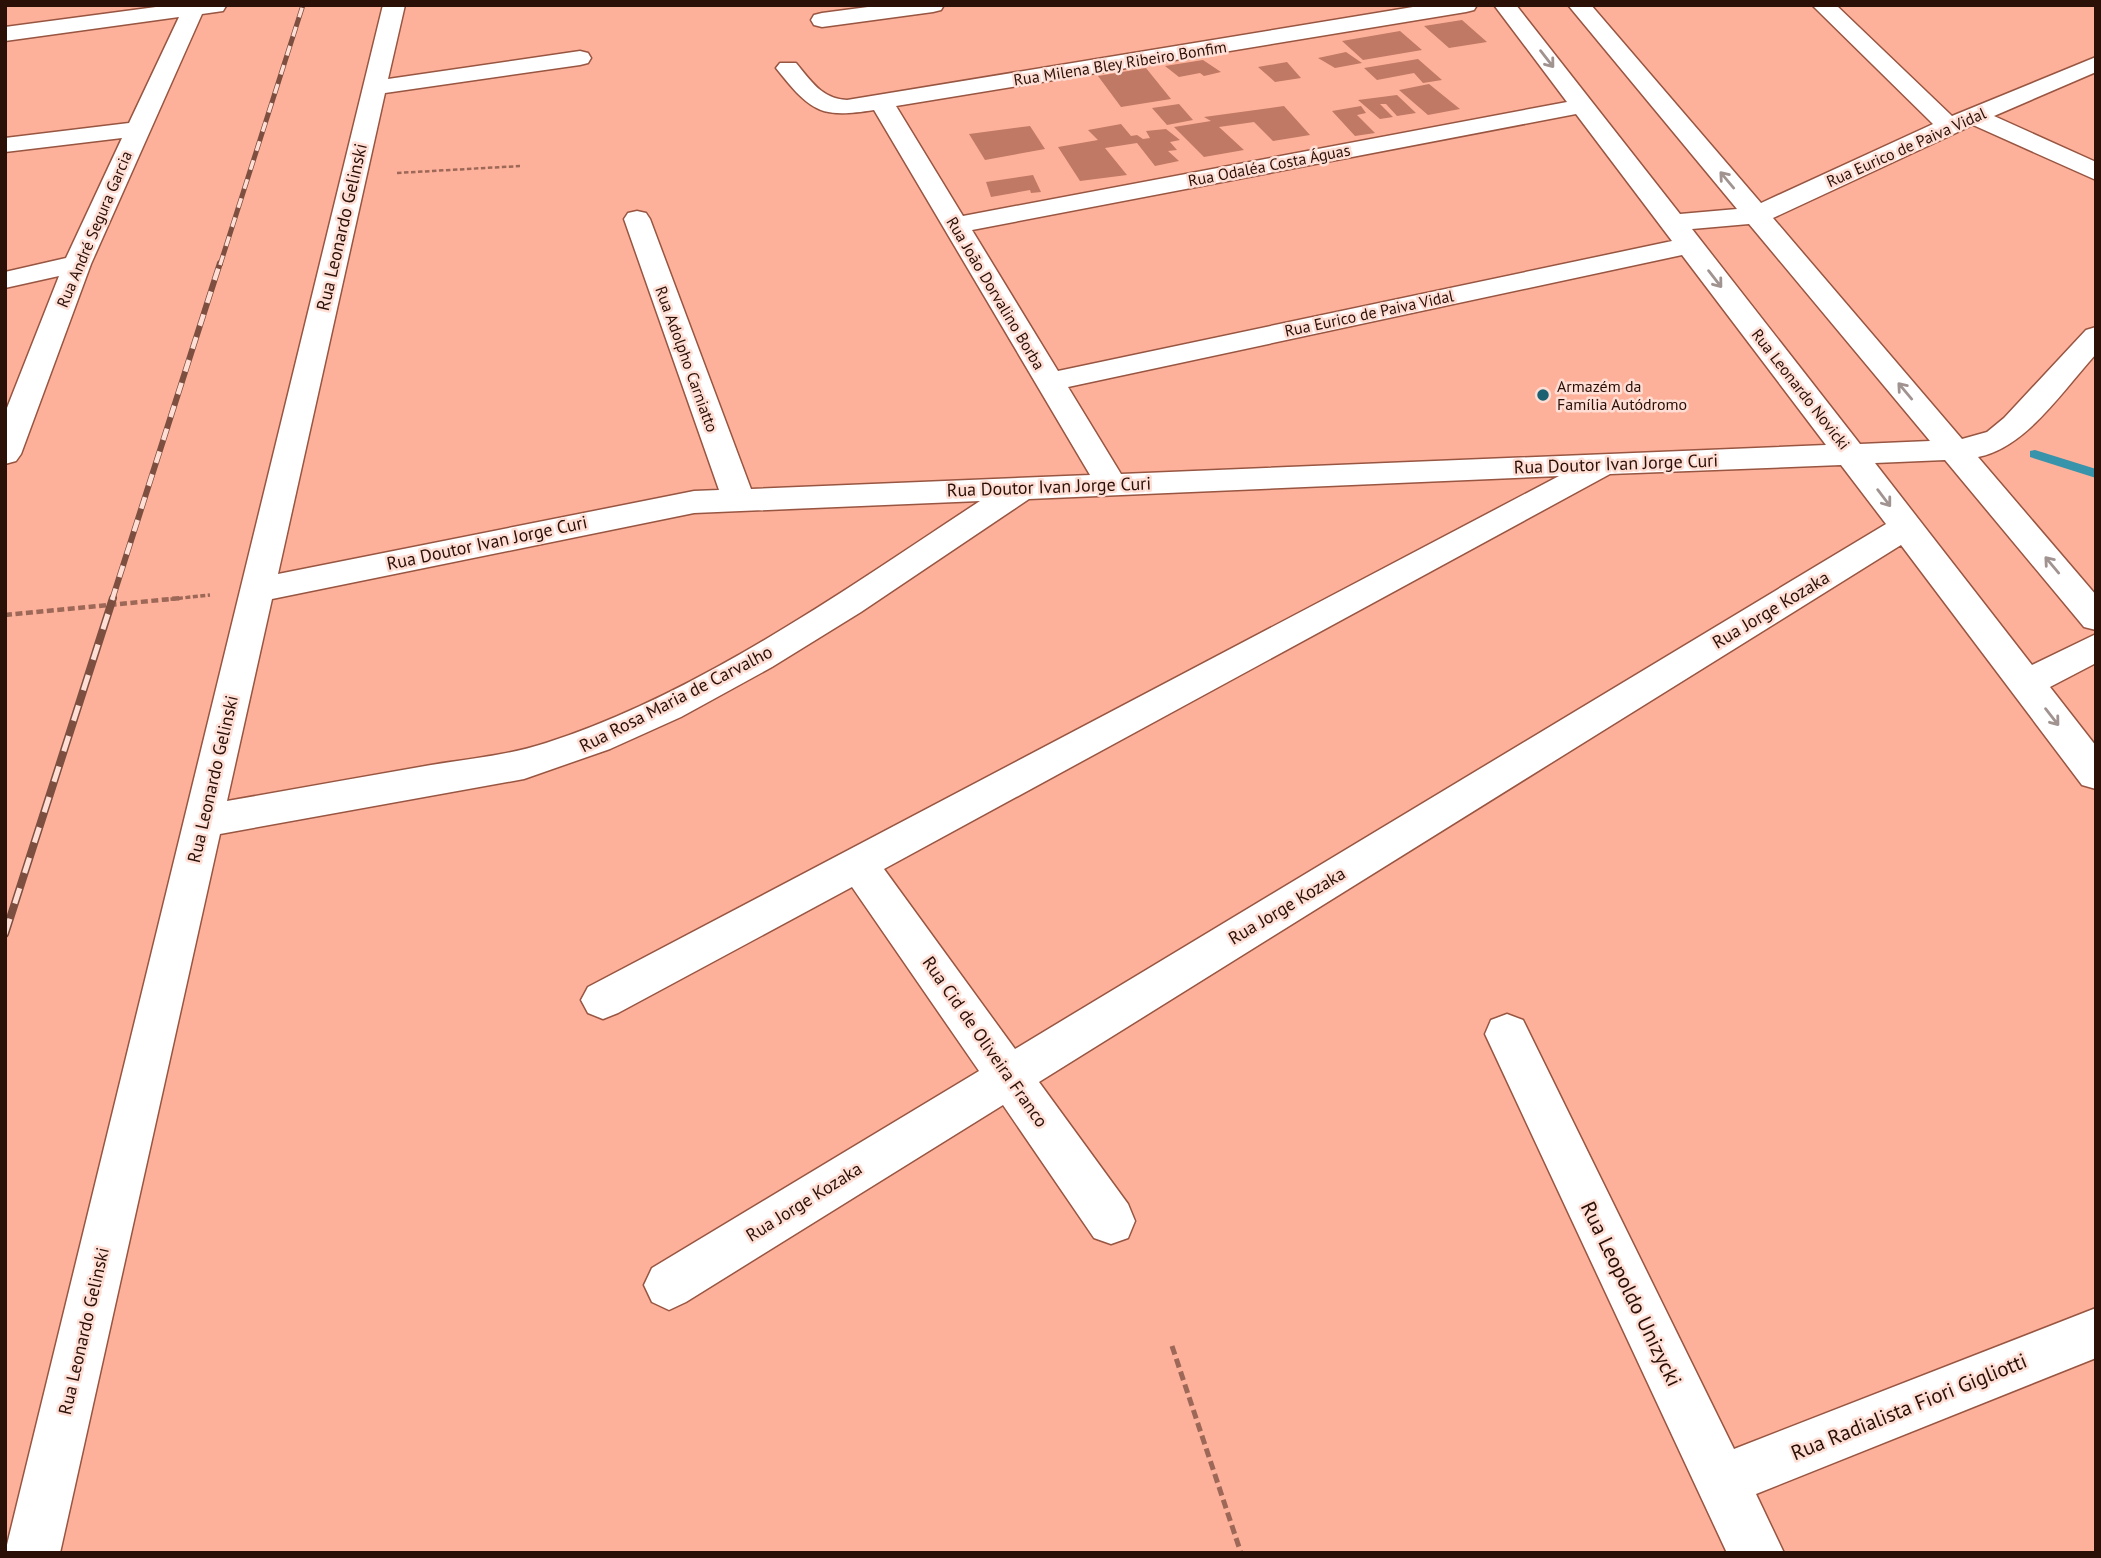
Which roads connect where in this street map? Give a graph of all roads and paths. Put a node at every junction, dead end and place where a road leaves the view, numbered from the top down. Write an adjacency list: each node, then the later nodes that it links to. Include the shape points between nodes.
1 (394, 5): 13 (street, Rua Leonardo Gelinski)
2 (933, 5): 8 (street)
3 (1466, 5): 14 (street, Rua Milena Bley Ribeiro Bonfim)
4 (1505, 5): 15 (street, Rua Leonardo Novicki, one-way to 15)
5 (1579, 5): 23 (street, one-way to 5)
6 (1824, 5): 17 (street)
7 (205, 7): 9 (street); 18 (street, Rua André Segura Garcia)
8 (822, 20)
9 (5, 34)
10 (580, 58): 13 (street)
11 (2096, 64): 16 (street, Rua Eurico de Paiva Vidal)
12 (788, 68): 14 (street, Rua Milena Bley Ribeiro Bonfim, via 823,105)
13 (374, 88): 22 (street, Rua Leonardo Gelinski)
14 (881, 102): 25 (street, Rua João Dorvalino Borba)
15 (1583, 106): 25 (street, Rua Odaléa Costa Águas); 26 (street, Rua Leonardo Novicki)
16 (1974, 116): 17 (street, Rua Eurico de Paiva Vidal); 21 (street)
17 (1950, 126): 23 (street, Rua Eurico de Paiva Vidal)
18 (138, 129): 19 (street); 27 (street, Rua André Segura Garcia)
19 (5, 145)
20 (520, 166): 22 (path)
21 (2096, 172)
22 (354, 176): 39 (street, Rua Leonardo Gelinski)
23 (1757, 215): 26 (street, Rua Eurico de Paiva Vidal); 32 (street, one-way to 23)
24 (637, 219): 37 (street, Rua Adolpho Carniatto)
25 (956, 225): 30 (street, Rua João Dorvalino Borba)
26 (1681, 234): 30 (street, Rua Eurico de Paiva Vidal); 33 (street, Rua Leonardo Novicki, one-way to 33)
27 (77, 264): 28 (street); 31 (street, Rua André Segura Garcia)
28 (5, 280)
29 (2096, 336): 32 (street, Rua Doutor Ivan Jorge Curi, via 1998,439)
30 (1049, 382): 35 (street, Rua João Dorvalino Borba)
31 (8, 442)
32 (1955, 450): 33 (street, Rua Doutor Ivan Jorge Curi); 41 (street, one-way to 32)
33 (1850, 454): 34 (street, Rua Doutor Ivan Jorge Curi); 38 (street, Rua Leonardo Novicki, one-way to 38)
34 (1606, 464): 35 (street, Rua Doutor Ivan Jorge Curi); 46 (street)
35 (1111, 484): 36 (street, Rua Doutor Ivan Jorge Curi)
36 (1023, 488): 37 (street, Rua Doutor Ivan Jorge Curi); 45 (street, Rua Rosa Maria de Carvalho, via 752,664 570,752)
37 (738, 499): 39 (street, Rua Doutor Ivan Jorge Curi, via 652,509)
38 (1906, 527): 43 (street, Rua Leonardo Novicki); 49 (street, Rua Jorge Kozaka)
39 (257, 590): 40 (path); 45 (street, Rua Leonardo Gelinski)
40 (5, 615)
41 (2096, 618)
42 (2096, 647): 43 (street)
43 (2026, 684): 44 (street, Rua Leonardo Novicki, one-way to 44)
44 (2096, 774)
45 (203, 821): 55 (street, Rua Leonardo Gelinski)
46 (858, 864): 47 (street); 49 (street, Rua Cid de Oliveira Franco)
47 (603, 1000)
48 (1507, 1034): 54 (street, Rua Leopoldo Unizycki)
49 (1009, 1076): 50 (street, Rua Cid de Oliveira Franco); 51 (street, Rua Jorge Kozaka)
50 (1111, 1221)
51 (669, 1285)
52 (2096, 1333): 54 (street, Rua Radialista Fiori Gigliotti)
53 (1172, 1346): 56 (path)
54 (1722, 1481): 57 (street, Rua Leopoldo Unizycki)
55 (32, 1553)
56 (1241, 1553)
57 (1756, 1553)

